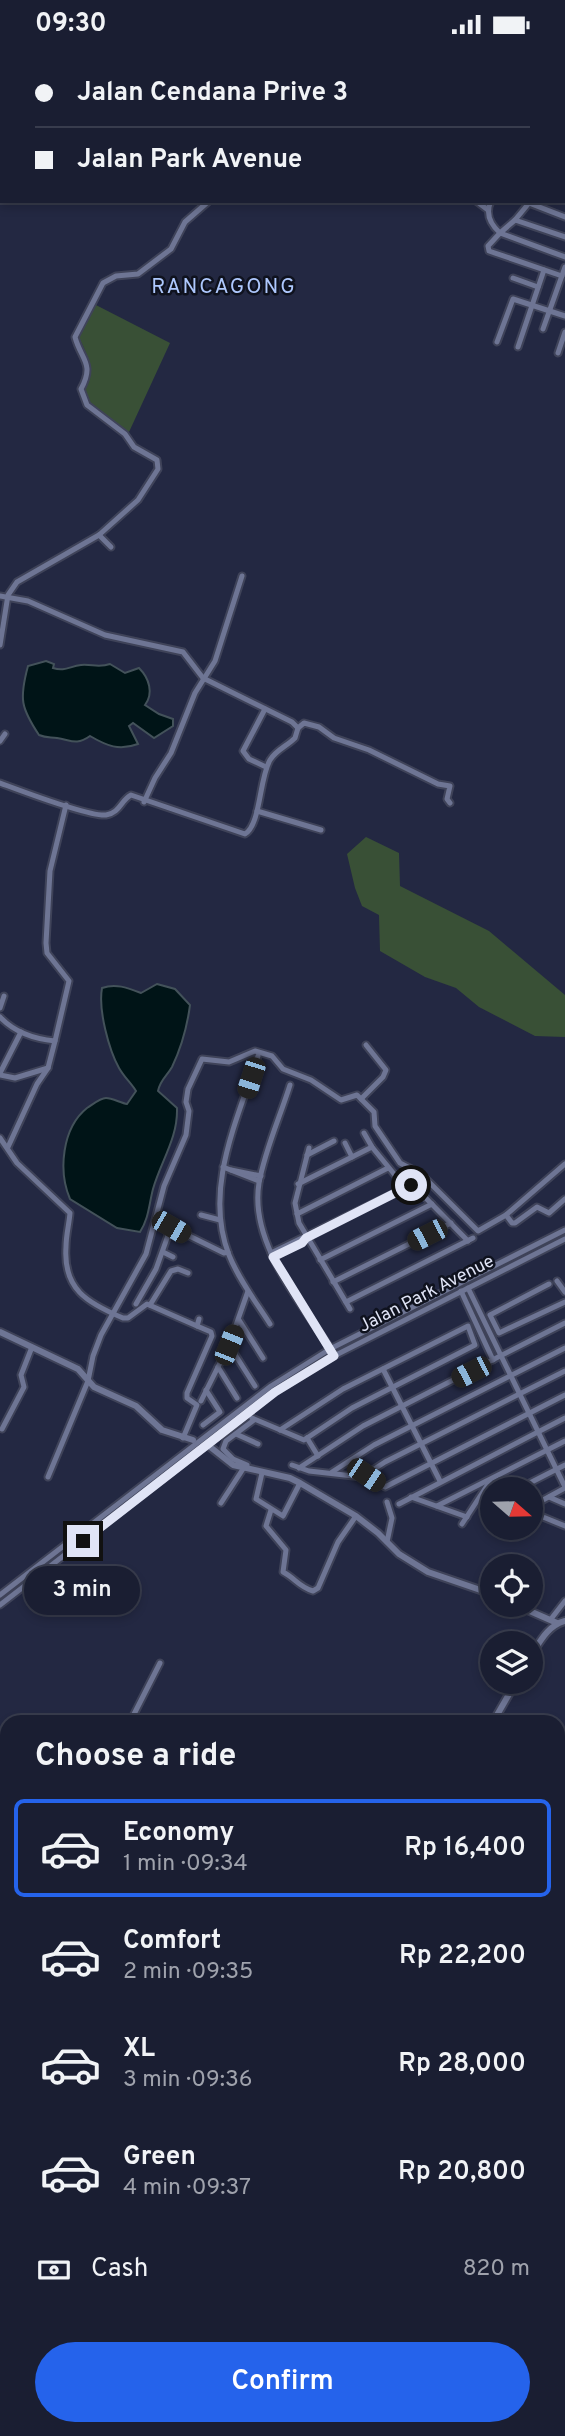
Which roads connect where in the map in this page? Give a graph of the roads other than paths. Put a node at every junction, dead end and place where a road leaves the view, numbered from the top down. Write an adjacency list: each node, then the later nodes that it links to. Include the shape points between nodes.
1 (207, 203): 25 (street, via 185,222 171,249 138,274 116,276 103,283 76,336 88,365 81,390 85,402 159,464 138,500)
2 (479, 203): 6 (street)
3 (490, 203): 6 (street)
4 (529, 203): 8 (street)
5 (532, 203): 7 (street)
6 (488, 210): 9 (street)
7 (565, 217)
8 (514, 220): 9 (street); 10 (street)
9 (500, 233): 11 (street); 13 (street, via 489,251)
10 (565, 237)
11 (565, 257)
12 (565, 267): 14 (street)
13 (544, 270): 14 (street); 16 (street)
14 (562, 276): 18 (street)
15 (513, 278): 16 (street)
16 (538, 287): 17 (street)
17 (532, 305): 18 (street); 22 (street, via 512,300); 23 (street)
18 (549, 311): 19 (street); 20 (street)
19 (565, 316)
20 (543, 329)
21 (565, 332): 24 (street)
22 (497, 342)
23 (518, 347)
24 (558, 353)
25 (99, 535): 26 (street); 29 (street, via 21,579)
26 (111, 547)
27 (242, 576): 31 (street, via 223,641)
28 (0, 596): 29 (street)
29 (8, 596): 30 (street); 31 (street, via 40,605 105,635 177,649)
30 (0, 645)
31 (203, 678): 32 (street); 38 (street)
32 (265, 709): 33 (street); 36 (street, via 243,751)
33 (298, 728): 36 (street, via 296,739 278,750); 39 (street, via 303,723 313,725 450,786)
34 (5, 734): 35 (street)
35 (0, 741)
36 (267, 767): 41 (street)
37 (0, 783): 40 (street)
38 (145, 802): 40 (street, via 129,795 120,809 106,815); 41 (street, via 242,834 252,829)
39 (450, 803)
40 (66, 805): 47 (street, via 47,903 46,949 69,981)
41 (257, 811): 42 (street)
42 (321, 830)
43 (4, 996): 44 (street)
44 (0, 1009)
45 (0, 1017): 46 (street)
46 (21, 1033): 47 (street); 51 (street)
47 (55, 1041): 50 (street)
48 (366, 1045): 53 (street, via 386,1070)
49 (258, 1056): 64 (street)
50 (48, 1067): 51 (street, via 15,1078); 58 (street)
51 (0, 1074)
52 (290, 1085): 66 (street)
53 (361, 1099): 73 (street, via 374,1112 375,1126 400,1163 421,1174 475,1229 482,1230); 98 (street, via 355,1094 341,1100 283,1069 272,1056 255,1051 229,1062 202,1059 188,1089 186,1135 164,1186 146,1254)
54 (364, 1133): 59 (street)
55 (0, 1138): 58 (street)
56 (334, 1142): 61 (street)
57 (345, 1143): 62 (street)
58 (8, 1147): 98 (street, via 17,1163 70,1213 65,1255 71,1285)
59 (372, 1147): 62 (street); 65 (street)
60 (309, 1148): 61 (street)
61 (307, 1155): 67 (street)
62 (352, 1157): 67 (street)
63 (565, 1164): 73 (street)
64 (223, 1167): 66 (street); 74 (street)
65 (388, 1168): 68 (street); 71 (street)
66 (260, 1179): 81 (street, via 258,1222)
67 (298, 1184): 71 (street)
68 (411, 1185): 70 (street); 77 (street)
69 (565, 1199): 73 (street, via 550,1213 537,1207 515,1223)
70 (432, 1203): 75 (street); 83 (street)
71 (297, 1213): 77 (street)
72 (201, 1215): 74 (street)
73 (506, 1215)
74 (220, 1220): 80 (street)
75 (451, 1223): 88 (street); 93 (street, via 471,1240)
76 (565, 1230): 84 (street, Jalan Park Avenue)
77 (306, 1238): 81 (street); 83 (street)
78 (565, 1239): 85 (street, Jalan Park Avenue)
79 (163, 1252): 80 (street, via 171,1227); 82 (street); 95 (street)
80 (228, 1252): 91 (street)
81 (272, 1255): 108 (street)
82 (173, 1257)
83 (320, 1260): 88 (street)
84 (496, 1265): 85 (street); 108 (street, Jalan Park Avenue)
85 (499, 1272): 90 (street, Jalan Park Avenue)
86 (188, 1273): 96 (street, via 172,1270)
87 (557, 1281): 92 (street)
88 (333, 1282): 93 (street)
89 (550, 1284): 94 (street, via 490,1315 499,1333)
90 (465, 1289): 109 (street, Jalan Park Avenue); 111 (street, via 488,1325)
91 (249, 1291): 100 (street); 102 (street)
92 (565, 1292)
93 (346, 1302): 97 (street)
94 (564, 1302)
95 (136, 1304)
96 (150, 1305): 98 (street, via 128,1318); 103 (street)
97 (350, 1309)
98 (112, 1314): 116 (street, via 93,1356)
99 (199, 1319): 103 (street)
100 (239, 1320): 105 (street); 110 (street)
101 (565, 1323): 111 (street)
102 (270, 1324)
103 (197, 1326): 137 (street, via 212,1336 187,1393 198,1405)
104 (0, 1332): 106 (street)
105 (229, 1345): 112 (street); 118 (street)
106 (32, 1347): 116 (street, via 78,1369); 133 (street, via 21,1375 24,1387)
107 (565, 1347): 115 (street)
108 (330, 1349): 109 (street); 117 (street, Jalan Park Avenue)
109 (334, 1356): 121 (street, Jalan Park Avenue)
110 (263, 1358)
111 (496, 1359): 115 (street); 126 (street)
112 (218, 1367): 120 (street); 124 (street)
113 (383, 1369): 119 (street); 119 (street, via 468,1326 475,1345); 134 (street)
114 (565, 1371): 122 (street)
115 (509, 1376): 122 (street); 132 (street)
116 (88, 1381): 137 (street, via 145,1412 162,1430); 155 (street)
117 (271, 1385): 121 (street); 179 (street, Jalan Park Avenue)
118 (255, 1386)
119 (393, 1387): 126 (street); 138 (street)
120 (206, 1390): 125 (street); 131 (street, via 220,1412)
121 (275, 1392): 127 (street, Jalan Park Avenue)
122 (518, 1395): 128 (street); 142 (street)
123 (565, 1395): 128 (street)
124 (237, 1398)
125 (201, 1401)
126 (402, 1406): 132 (street); 145 (street)
127 (248, 1413): 130 (street); 181 (street, Jalan Park Avenue)
128 (528, 1413): 135 (street); 146 (street)
129 (565, 1418): 135 (street)
130 (254, 1420): 134 (street); 136 (street)
131 (202, 1425)
132 (412, 1425): 142 (street); 152 (street)
133 (2, 1429)
134 (280, 1430): 138 (street)
135 (537, 1432): 144 (street); 158 (street)
136 (236, 1434): 141 (street); 149 (street, via 223,1449)
137 (183, 1438): 139 (street)
138 (307, 1438): 145 (street)
139 (193, 1440)
140 (565, 1441): 144 (street)
141 (258, 1444)
142 (421, 1444): 146 (street); 154 (street)
143 (209, 1447): 149 (street, via 233,1465)
144 (547, 1451): 151 (street); 156 (street)
145 (318, 1455): 150 (street)
146 (431, 1462): 154 (street, via 385,1487); 158 (street)
147 (292, 1465): 150 (street)
148 (565, 1465): 151 (street)
149 (245, 1467): 153 (street); 167 (street)
150 (299, 1468): 152 (street)
151 (556, 1470): 157 (street); 161 (street)
152 (332, 1472): 154 (street)
153 (262, 1473): 159 (street); 171 (street, via 256,1499)
154 (366, 1475)
155 (48, 1477)
156 (494, 1477)
157 (542, 1477)
158 (440, 1481): 162 (street)
159 (300, 1483): 171 (street, via 286,1515); 172 (street)
160 (480, 1484): 170 (street)
161 (565, 1487): 164 (street)
162 (411, 1497): 168 (street); 170 (street)
163 (480, 1497): 173 (street)
164 (548, 1497): 165 (street); 169 (street)
165 (543, 1500)
166 (387, 1502): 177 (street, via 392,1518)
167 (220, 1503)
168 (399, 1504)
169 (565, 1504)
170 (437, 1506): 173 (street)
171 (271, 1510): 172 (street, via 267,1526 286,1550 283,1571 302,1588 314,1591)
172 (356, 1516): 177 (street)
173 (467, 1517): 175 (street)
174 (543, 1517): 176 (street)
175 (462, 1524)
176 (565, 1526)
177 (387, 1542): 178 (street, via 428,1572)
178 (480, 1590)
179 (0, 1595)
180 (565, 1601): 182 (street)
181 (0, 1605)
182 (558, 1621): 183 (street)
183 (543, 1636)
184 (160, 1663): 186 (street)
185 (509, 1694): 187 (street)
186 (134, 1715)
187 (497, 1715)

